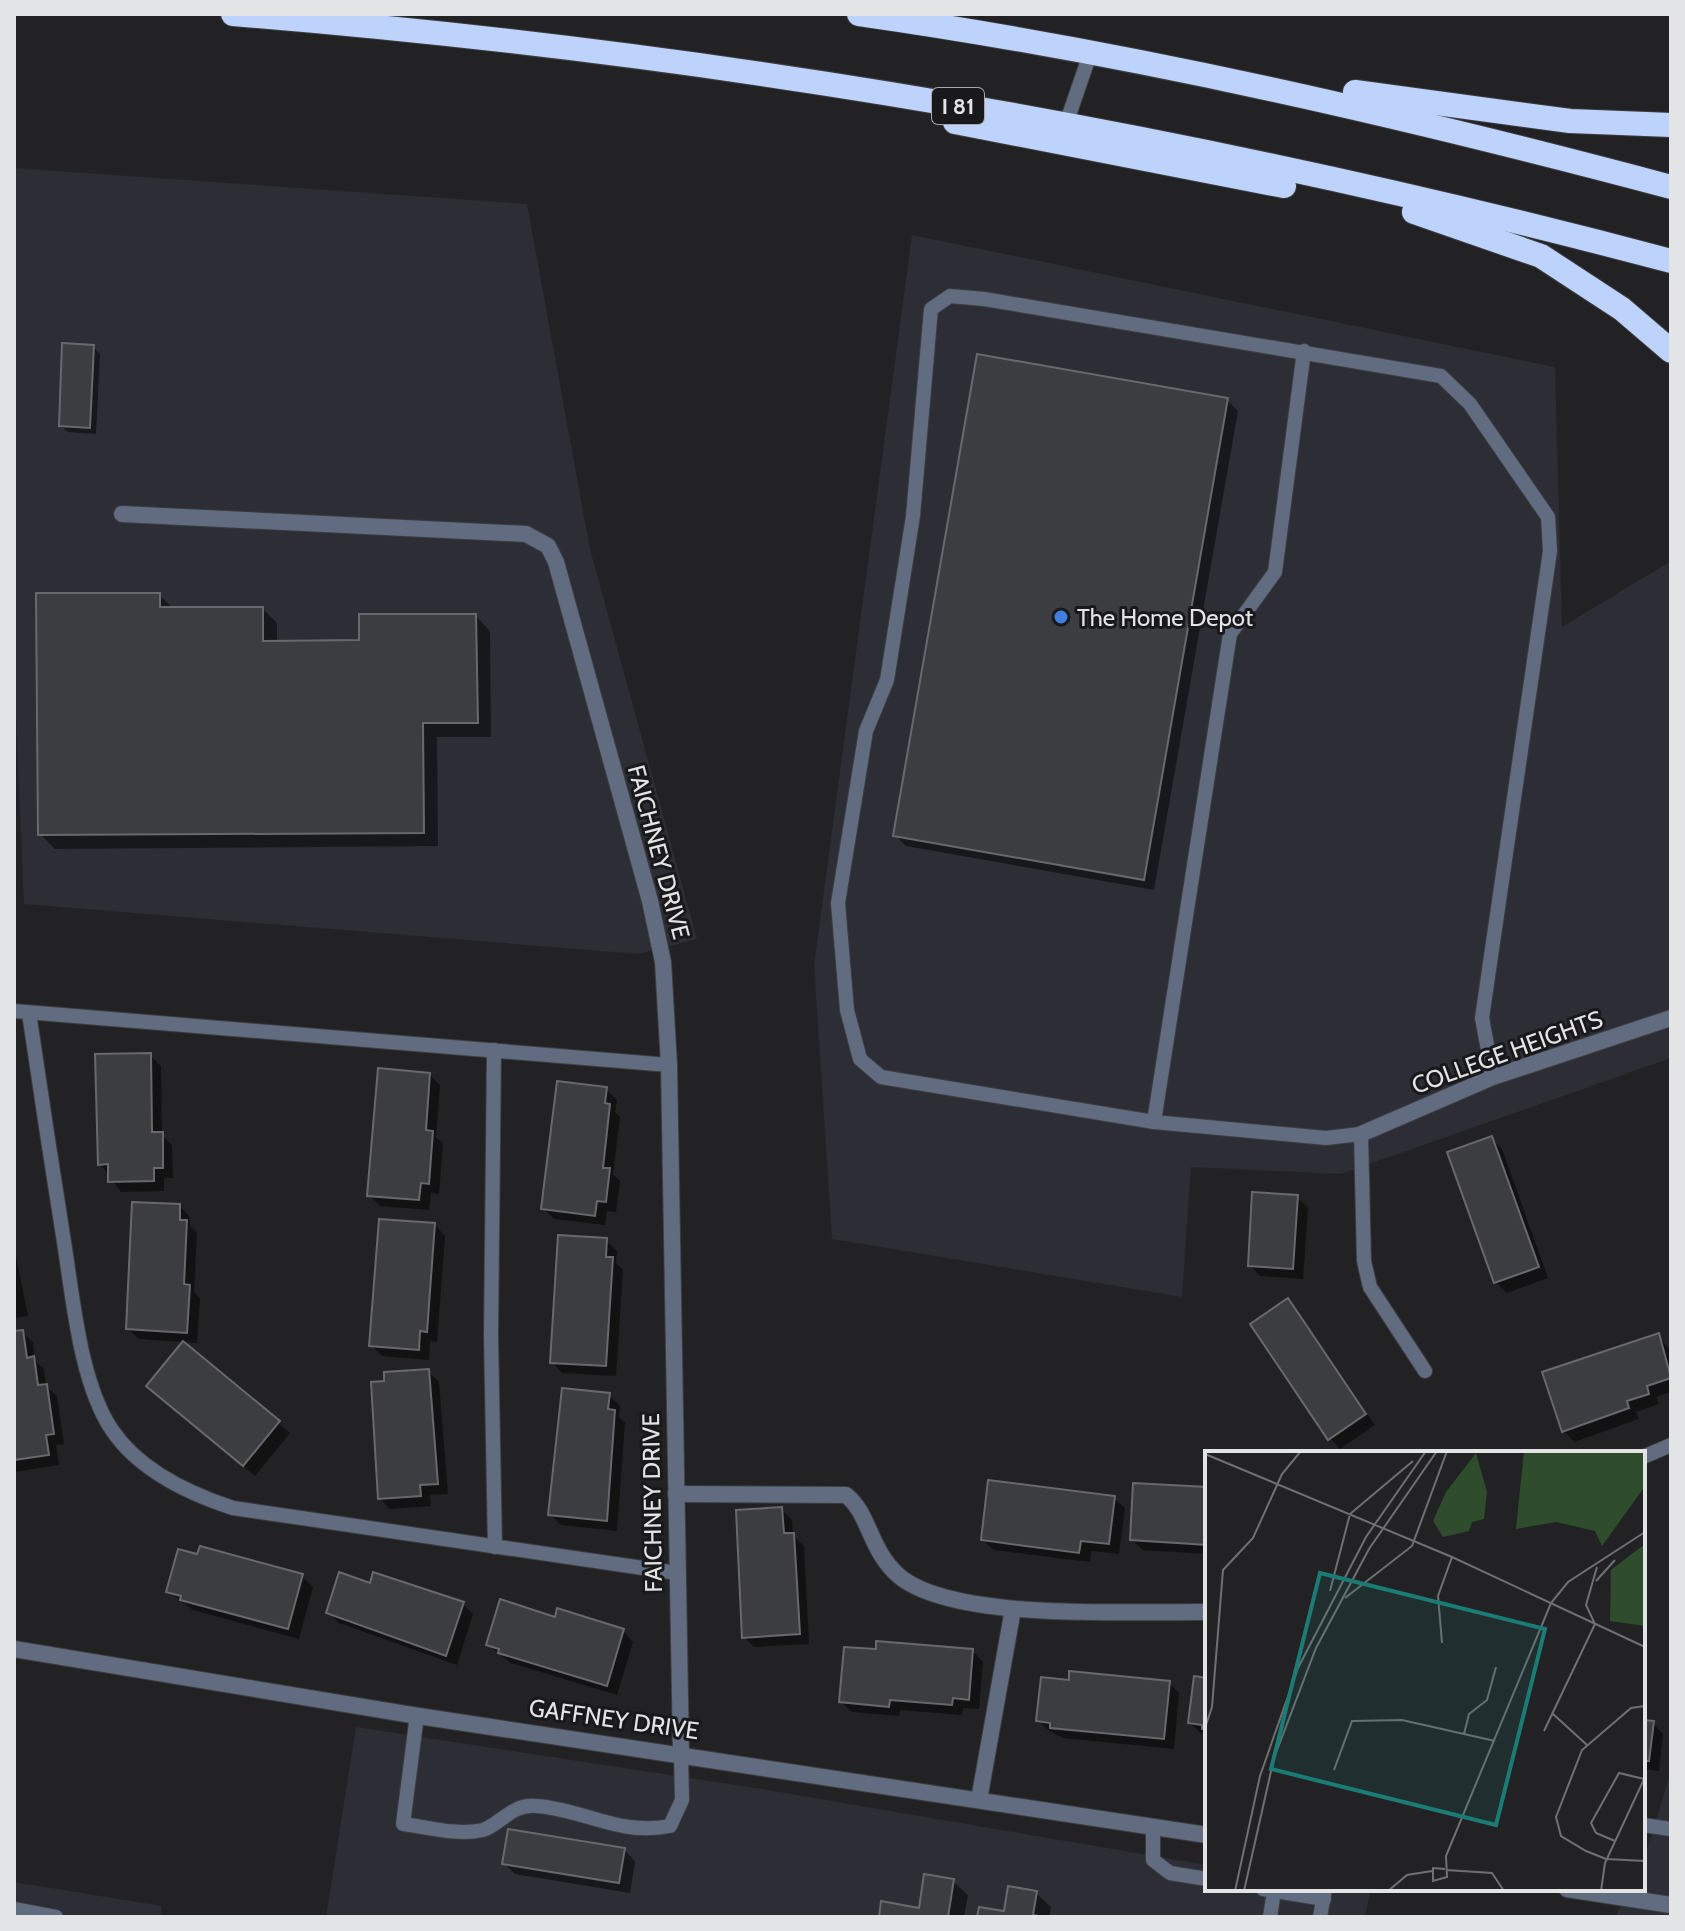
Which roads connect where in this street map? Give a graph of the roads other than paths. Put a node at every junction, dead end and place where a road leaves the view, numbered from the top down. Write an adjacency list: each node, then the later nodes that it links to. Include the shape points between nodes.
1 (233, 14): 5 (highway, I 81)
2 (859, 14): 3 (highway)
3 (867, 15): 4 (highway); 7 (highway, via 1406,100 1570,121)
4 (1090, 54): 6 (lane); 8 (highway, via 1377,112)
5 (715, 66): 6 (highway, I 81); 11 (highway, via 938,118 1420,213 1541,256 1622,309)
6 (1066, 124): 9 (highway, I 81, via 1411,196)
7 (1671, 125)
8 (1671, 187)
9 (1671, 261)
10 (1304, 351): 17 (lane, via 1441,376 1470,404 1548,517 1550,551 1482,1018); 18 (lane, via 1275,572 1230,634); 18 (lane, via 984,299 950,296 931,309 913,516 887,680 866,731 838,903 847,1010 860,1059 881,1077)
11 (1671, 351)
12 (122, 514): 16 (street, FAICHNEY DRIVE, via 526,534 548,546 650,901 663,962)
13 (21, 1012): 15 (lane); 24 (lane, via 74,1303 93,1390 112,1431 182,1488 233,1508)
14 (1671, 1018): 17 (street, COLLEGE HEIGHTS)
15 (494, 1050): 16 (lane); 24 (lane)
16 (669, 1065): 23 (street, FAICHNEY DRIVE)
17 (1493, 1077): 19 (street, COLLEGE HEIGHTS)
18 (1154, 1122): 19 (lane, via 1326,1138)
19 (1361, 1134): 20 (lane, via 1364,1261 1370,1287)
20 (1425, 1371)
21 (1671, 1445): 22 (lane)
22 (1645, 1456)
23 (676, 1494): 25 (street, FAICHNEY DRIVE); 26 (street, via 846,1495 856,1502 877,1553 900,1577 934,1596)
24 (495, 1547): 25 (lane)
25 (677, 1573): 30 (street, FAICHNEY DRIVE)
26 (1013, 1609): 27 (street); 31 (street)
27 (1205, 1612)
28 (14, 1649): 29 (street, GAFFNEY DRIVE)
29 (417, 1715): 30 (street, GAFFNEY DRIVE); 30 (lane, via 403,1824 457,1832 485,1829 504,1814 535,1805 642,1832 670,1826 682,1800)
30 (681, 1753): 31 (street, GAFFNEY DRIVE)
31 (979, 1800): 33 (street, GAFFNEY DRIVE)
32 (1645, 1825): 34 (lane)
33 (1153, 1827): 35 (street, GAFFNEY DRIVE); 36 (lane, via 1153,1860 1170,1873)
34 (1671, 1829)
35 (1205, 1835)
36 (1205, 1879)
37 (1268, 1891): 44 (lane)
38 (1282, 1891): 40 (lane)
39 (1580, 1891): 41 (street)
40 (1324, 1894): 45 (lane)
41 (1671, 1905)
42 (14, 1909): 43 (lane)
43 (56, 1917)
44 (1270, 1917)
45 (1320, 1917)

